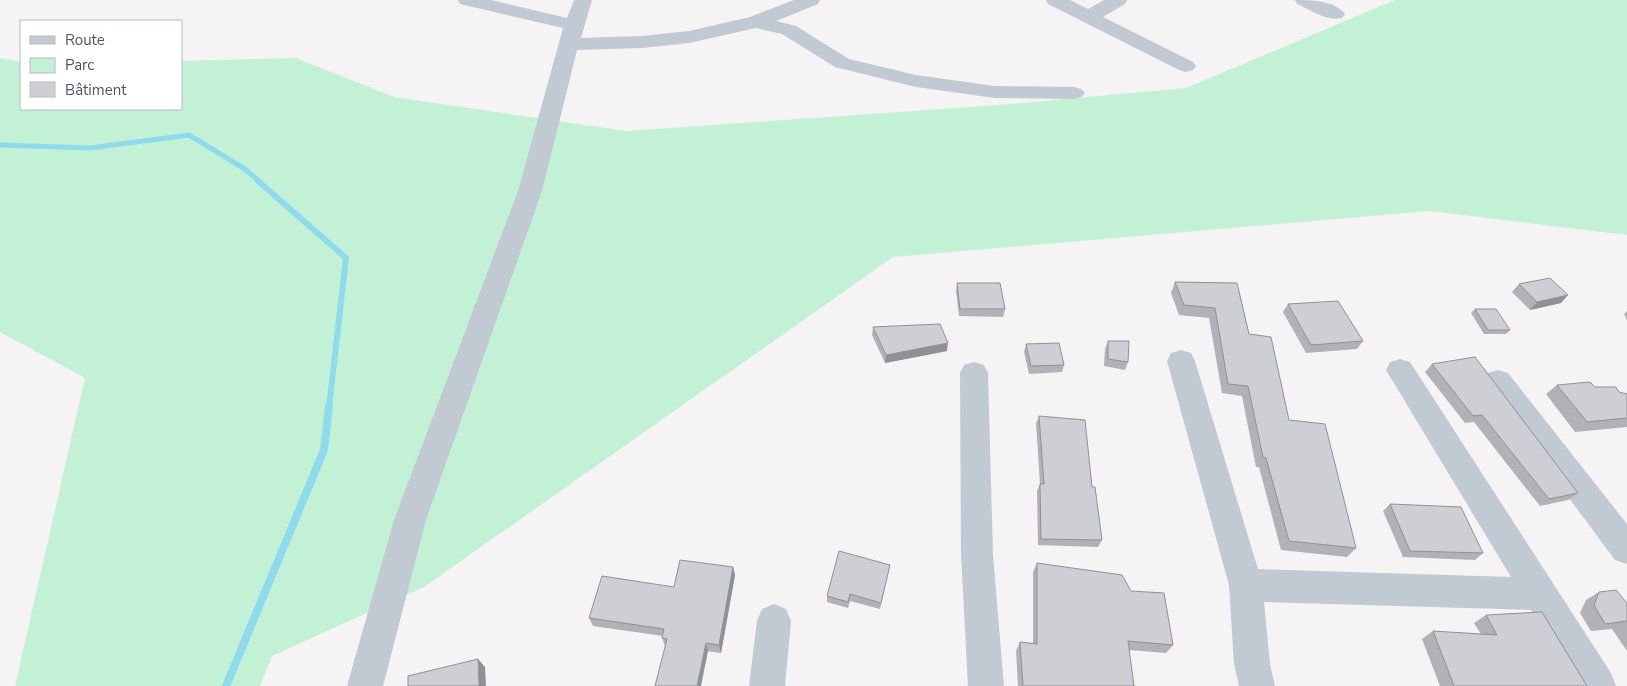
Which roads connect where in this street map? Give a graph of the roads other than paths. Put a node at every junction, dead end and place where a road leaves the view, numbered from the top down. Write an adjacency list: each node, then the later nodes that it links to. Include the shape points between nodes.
1 (467, 0): 10 (street)
2 (583, 0): 10 (street)
3 (811, 0): 9 (street)
4 (1055, 0): 8 (street)
5 (1118, 0): 8 (street)
6 (1304, 0): 7 (street)
7 (1335, 14)
8 (1089, 17): 11 (street)
9 (756, 22): 10 (street, via 689,37 642,42); 12 (street, via 789,30 842,62 916,81 995,92)
10 (572, 35): 21 (street, via 530,192 410,520)
11 (1186, 66)
12 (1074, 93)
13 (1181, 361): 18 (street)
14 (1400, 370): 19 (street)
15 (974, 374): 23 (street, via 977,555)
16 (1498, 381): 17 (street)
17 (1627, 549)
18 (1246, 585): 19 (street); 24 (street, via 1252,664)
19 (1540, 594): 25 (street)
20 (774, 621): 22 (street)
21 (365, 686)
22 (767, 686)
23 (986, 686)
24 (1257, 686)
25 (1598, 686)

